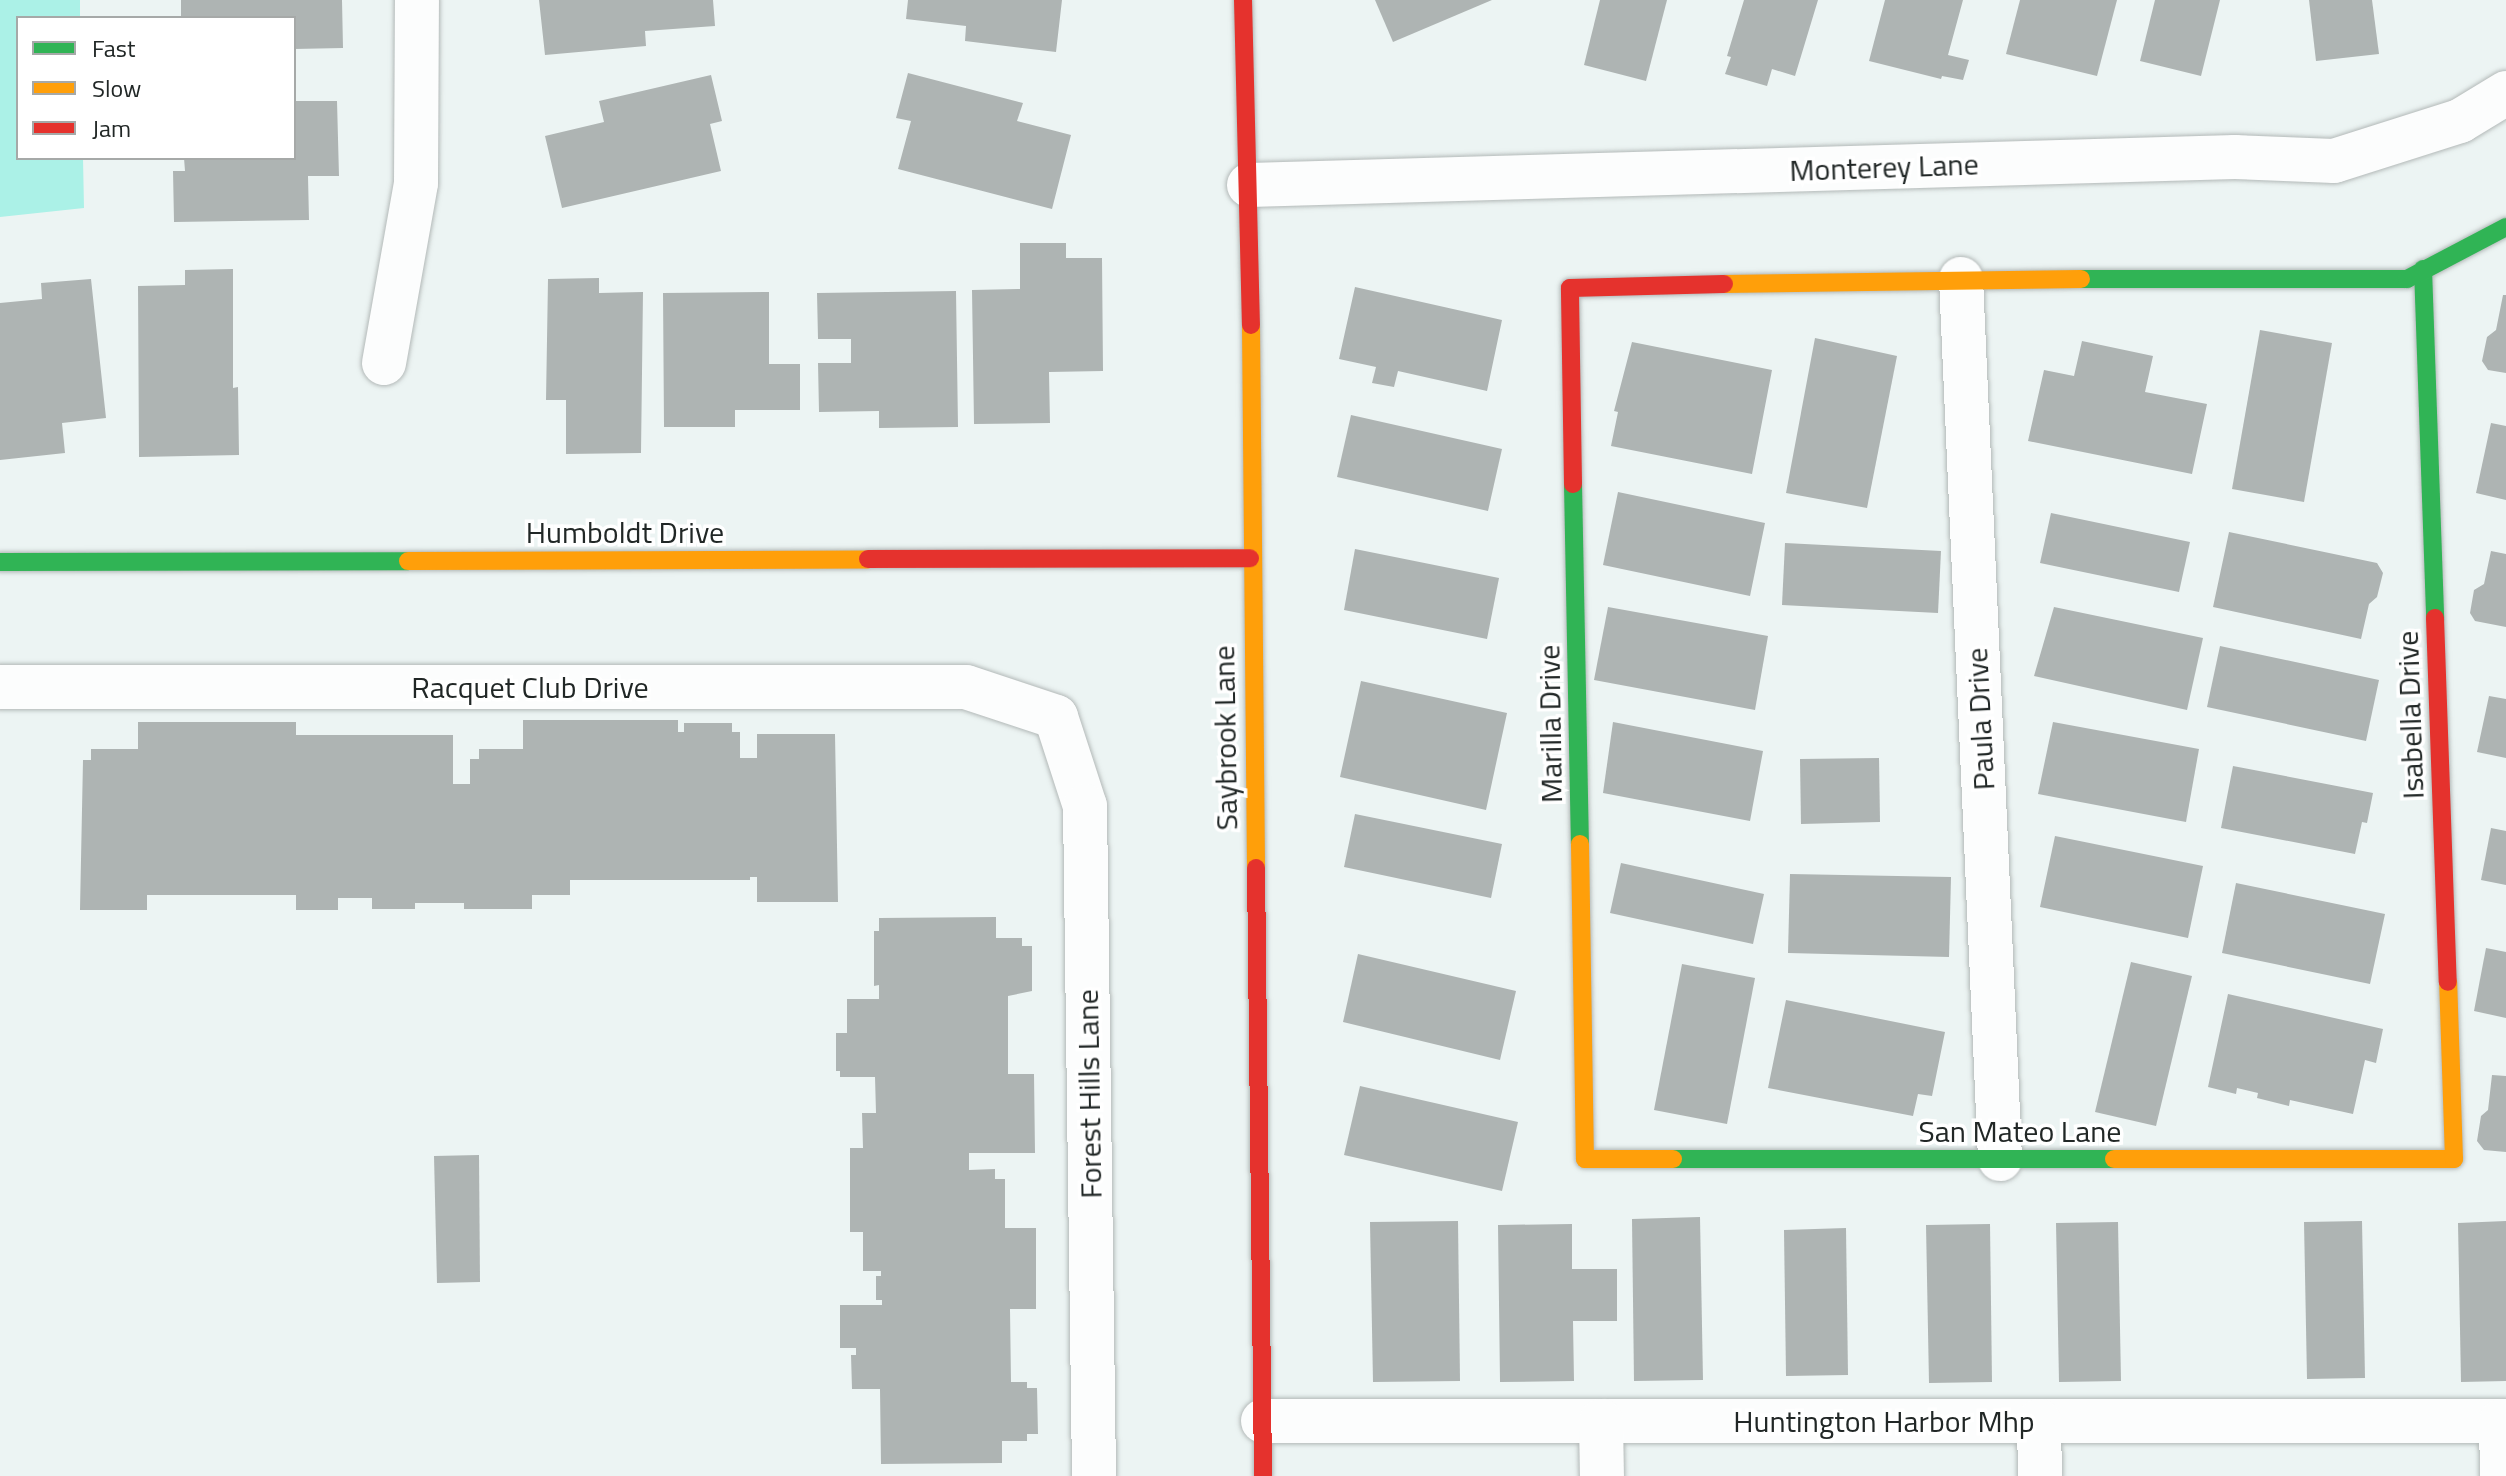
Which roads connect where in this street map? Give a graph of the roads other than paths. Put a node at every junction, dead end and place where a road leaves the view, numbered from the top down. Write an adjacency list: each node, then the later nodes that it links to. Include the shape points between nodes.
1 (417, 0): 8 (street, via 416,183)
2 (1243, 0): 4 (street, Saybrook Lane)
3 (2506, 93): 4 (street, Monterey Lane, via 2460,121 2334,161 2235,157)
4 (1249, 185): 9 (street, Saybrook Lane)
5 (2506, 227): 6 (street)
6 (2423, 269): 7 (street, via 2407,279); 15 (street, Isabella Drive)
7 (1961, 279): 13 (street, Marilla Drive, via 1570,288); 14 (street, Paula Drive)
8 (384, 363)
9 (1250, 558): 10 (street, Humboldt Drive); 16 (street, Saybrook Lane)
10 (0, 562)
11 (0, 687): 12 (street, Racquet Club Drive, via 966,687)
12 (1056, 717): 20 (street, Forest Hills Lane, via 1085,806)
13 (1585, 1159): 14 (street, San Mateo Lane)
14 (2000, 1159): 15 (street, San Mateo Lane)
15 (2454, 1159)
16 (1263, 1421): 17 (street, Huntington Harbor Mhp); 21 (street, Saybrook Lane)
17 (1601, 1421): 18 (street, Huntington Harbor Mhp); 22 (street)
18 (2039, 1421): 19 (street, Huntington Harbor Mhp); 23 (street)
19 (2504, 1421): 24 (street)
20 (1094, 1476)
21 (1263, 1476)
22 (1602, 1476)
23 (2040, 1476)
24 (2502, 1476)

